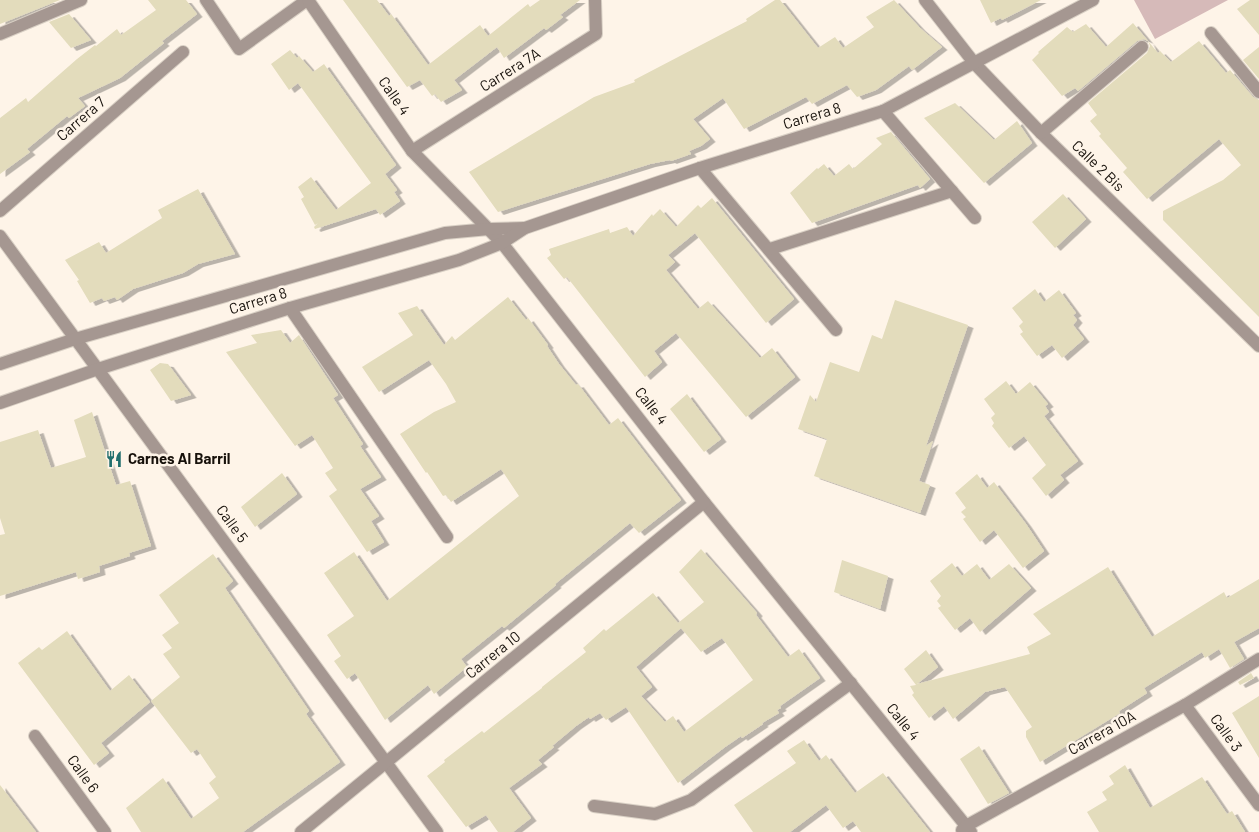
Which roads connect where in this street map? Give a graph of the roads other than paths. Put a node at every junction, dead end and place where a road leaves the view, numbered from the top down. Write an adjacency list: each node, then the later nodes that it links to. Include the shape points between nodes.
1 (81, 0): 8 (street)
2 (206, 0): 3 (street, via 240,49)
3 (308, 0): 15 (street, Calle 4)
4 (595, 0): 15 (street, Carrera 7A, via 596,34)
5 (925, 0): 11 (street, Calle 2 Bis)
6 (1093, 0): 11 (street, Carrera 8)
7 (1211, 33): 12 (street)
8 (0, 34)
9 (1142, 47): 14 (street)
10 (183, 52): 18 (street, Carrera 7)
11 (975, 64): 13 (street, Carrera 8); 14 (street, Calle 2 Bis)
12 (1259, 92)
13 (883, 111): 16 (street, Carrera 8); 17 (street)
14 (1040, 133): 28 (street, Calle 2 Bis)
15 (412, 151): 21 (street, Calle 4)
16 (700, 168): 20 (street, Carrera 8); 24 (street)
17 (952, 191): 19 (street); 24 (street)
18 (0, 211)
19 (975, 218)
20 (524, 228): 21 (street, Carrera 8); 23 (street, Carrera 8)
21 (489, 229): 23 (street, Calle 4); 27 (street, Carrera 8, via 445,233)
22 (0, 236): 27 (street, Calle 5)
23 (502, 243): 25 (street, Carrera 8, via 459,260); 32 (street, Calle 4)
24 (770, 249): 26 (street)
25 (290, 308): 30 (street, Carrera 8); 33 (street)
26 (836, 330)
27 (76, 339): 29 (street, Carrera 8); 30 (street, Calle 5)
28 (1259, 346)
29 (0, 364)
30 (98, 369): 31 (street, Carrera 8); 38 (street, Calle 5)
31 (0, 403)
32 (704, 502): 35 (street, Calle 4); 38 (street, Carrera 10)
33 (446, 536)
34 (1259, 659): 36 (street, Carrera 10A)
35 (851, 683): 40 (street, via 691,800 655,814); 41 (street, Calle 4)
36 (1185, 705): 39 (street, Calle 3); 41 (street, Carrera 10A)
37 (35, 736): 42 (street, Calle 6)
38 (387, 763): 43 (street, Carrera 10); 44 (street, Calle 5)
39 (1259, 805)
40 (594, 806)
41 (966, 830)
42 (105, 832)
43 (301, 832)
44 (437, 832)

